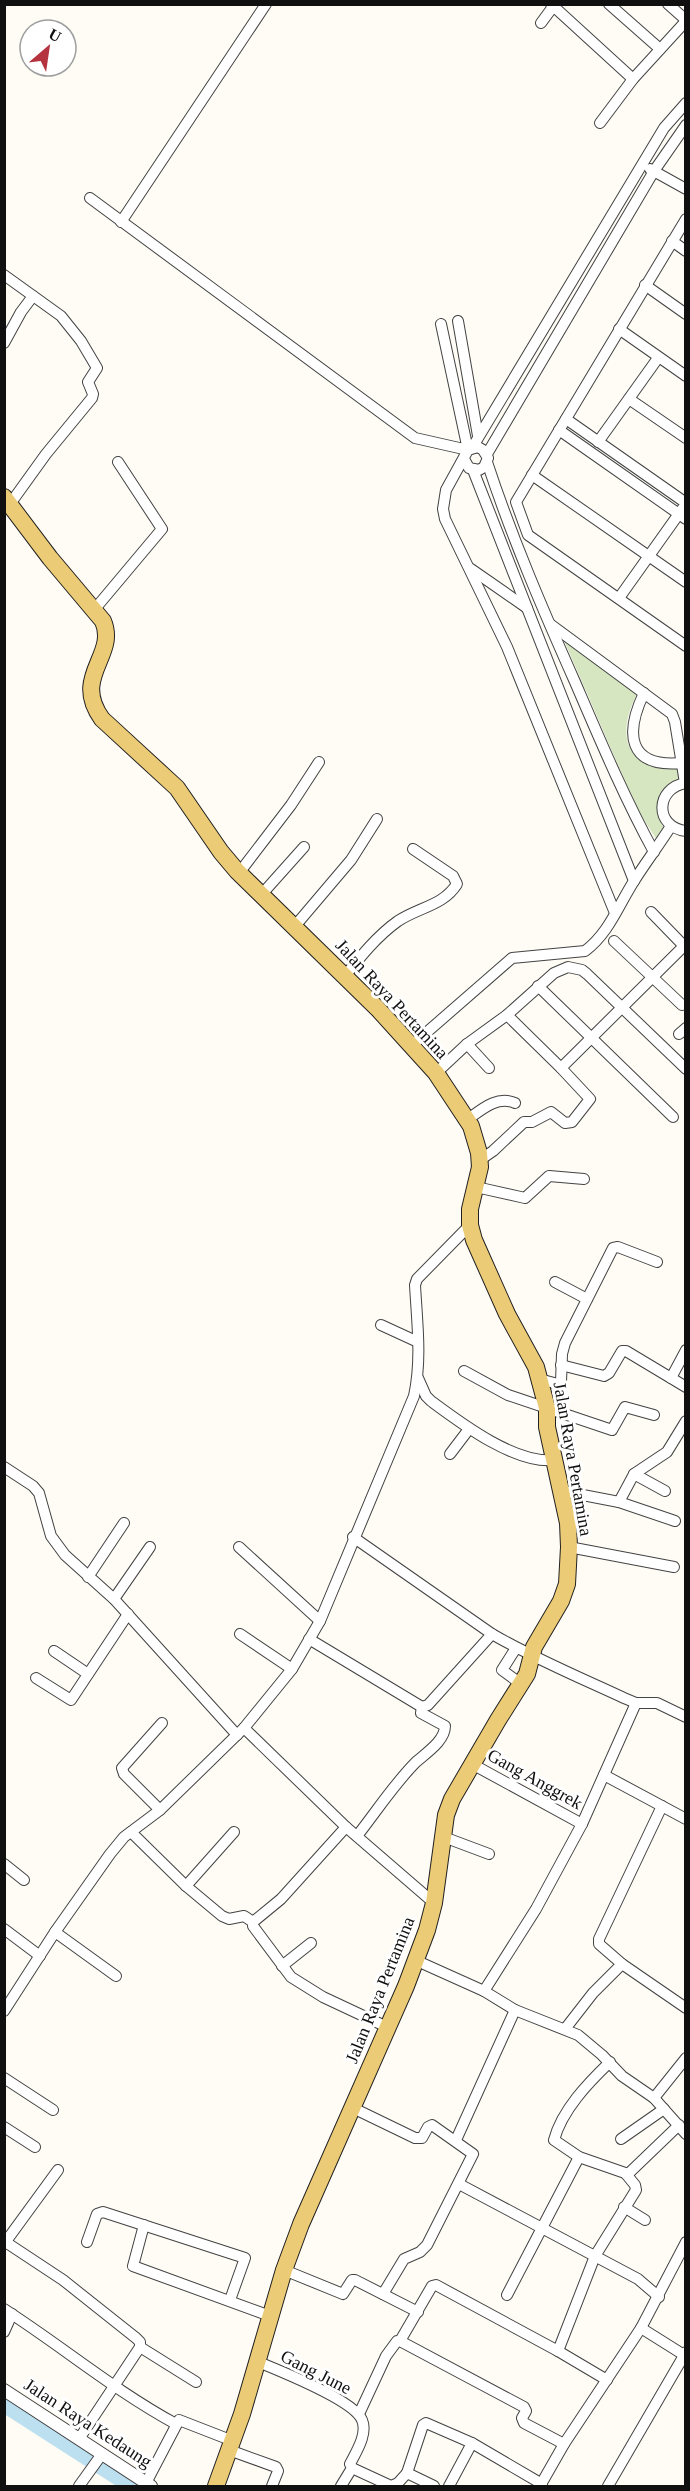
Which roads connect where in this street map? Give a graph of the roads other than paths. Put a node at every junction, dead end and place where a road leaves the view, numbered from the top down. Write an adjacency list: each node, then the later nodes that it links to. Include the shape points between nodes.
1 (266, 4): 17 (street)
2 (609, 4): 7 (street)
3 (668, 4): 5 (street)
4 (553, 5): 6 (street); 8 (street)
5 (686, 20): 7 (street)
6 (541, 23)
7 (660, 49): 8 (street)
8 (633, 79): 10 (street)
9 (686, 103): 12 (street, via 663,128)
10 (600, 123)
11 (686, 125): 13 (street)
12 (642, 164): 13 (street); 32 (street)
13 (654, 171): 14 (street); 39 (street)
14 (686, 189)
15 (90, 198): 17 (street)
16 (686, 219): 18 (street)
17 (122, 222): 38 (street, via 415,438)
18 (672, 241): 19 (street); 21 (street)
19 (686, 251)
20 (4, 275): 22 (street)
21 (645, 285): 23 (street); 26 (street)
22 (33, 296): 27 (street); 43 (street, via 61,316 97,368 88,382 92,398)
23 (686, 314)
24 (458, 321): 31 (street)
25 (441, 324): 38 (street)
26 (619, 329): 28 (street); 33 (street)
27 (4, 343)
28 (658, 358): 29 (street); 30 (street)
29 (686, 376)
30 (629, 399): 36 (street); 37 (street)
31 (473, 408): 32 (street); 35 (street)
32 (495, 408): 35 (street)
33 (566, 419): 34 (street); 37 (street)
34 (559, 430): 42 (street); 44 (street)
35 (478, 436): 38 (street)
36 (686, 438)
37 (598, 442): 44 (street)
38 (468, 452): 39 (street, via 478,447); 41 (street, via 465,464); 46 (street, via 446,490 443,509)
39 (487, 458): 41 (street, via 479,470); 51 (street, via 513,539)
40 (118, 462): 50 (street, via 162,529)
41 (473, 470): 49 (street)
42 (532, 475): 45 (street); 48 (street, via 516,502 528,535)
43 (7, 501): 50 (main road, Jalan Raya Pertamina)
44 (684, 510): 45 (street)
45 (650, 556): 47 (street); 48 (street)
46 (468, 567): 49 (street); 69 (street, via 507,647)
47 (686, 582)
48 (619, 598): 52 (street)
49 (528, 608): 51 (street); 58 (street)
50 (94, 610): 65 (main road, Jalan Raya Pertamina, via 107,631 91,686 95,709 177,788)
51 (549, 623): 53 (street); 57 (street)
52 (686, 646)
53 (644, 693): 55 (street, via 672,714); 55 (street, via 632,724 635,745 649,759)
54 (318, 762): 65 (street, via 291,806)
55 (682, 763): 56 (street)
56 (685, 783): 60 (street, via 671,788 663,800 663,815)
57 (632, 813): 58 (street); 64 (street)
58 (611, 818): 66 (street)
59 (377, 819): 70 (street, via 351,860)
60 (671, 826): 61 (street); 64 (street)
61 (686, 831)
62 (304, 846): 67 (street)
63 (413, 849): 73 (street, via 453,876 457,884 437,904 397,922)
64 (654, 852): 66 (street)
65 (239, 873): 67 (main road, Jalan Raya Pertamina)
66 (634, 881): 69 (street)
67 (262, 894): 70 (main road, Jalan Raya Pertamina)
68 (651, 912): 72 (street)
69 (615, 914): 81 (street, via 605,932 585,951 512,958)
70 (295, 926): 73 (main road, Jalan Raya Pertamina)
71 (614, 941): 74 (street)
72 (685, 946): 74 (street)
73 (345, 976): 81 (main road, Jalan Raya Pertamina)
74 (652, 977): 76 (street); 77 (street)
75 (538, 986): 77 (street, via 559,970 578,969); 78 (street); 79 (street)
76 (682, 1005)
77 (621, 1007): 79 (street); 84 (street)
78 (507, 1016): 80 (street); 83 (street)
79 (590, 1037): 83 (street); 87 (street)
80 (467, 1044): 82 (street); 85 (street)
81 (411, 1046): 85 (main road, Jalan Raya Pertamina)
82 (489, 1068)
83 (561, 1068): 89 (street, via 590,1099 578,1115 568,1124 550,1112 524,1122)
84 (686, 1069)
85 (436, 1073): 88 (main road, Jalan Raya Pertamina)
86 (515, 1103): 88 (street, via 496,1101)
87 (673, 1116)
88 (467, 1120): 89 (main road, Jalan Raya Pertamina)
89 (480, 1160): 91 (main road, Jalan Raya Pertamina)
90 (584, 1179): 91 (street, via 549,1176 525,1198)
91 (476, 1186): 92 (main road, Jalan Raya Pertamina)
92 (470, 1225): 97 (street, via 417,1279); 103 (main road, Jalan Raya Pertamina)
93 (657, 1262): 95 (street, via 613,1248)
94 (555, 1282): 95 (street)
95 (586, 1299): 99 (street, via 565,1343)
96 (381, 1325): 97 (street)
97 (418, 1342): 101 (street)
98 (686, 1350): 102 (street)
99 (561, 1365): 102 (street, via 604,1376 624,1350); 103 (street, via 559,1383)
100 (464, 1371): 105 (street, via 508,1395)
101 (418, 1378): 108 (street, via 431,1401); 118 (street, via 401,1429)
102 (671, 1378): 104 (street)
103 (539, 1379): 105 (main road, Jalan Raya Pertamina)
104 (686, 1387)
105 (547, 1408): 106 (street, via 612,1430 625,1407); 110 (main road, Jalan Raya Pertamina)
106 (654, 1415)
107 (686, 1421): 112 (street, via 667,1452)
108 (470, 1429): 109 (street); 110 (street, via 495,1444 541,1461)
109 (450, 1454)
110 (554, 1460): 113 (main road, Jalan Raya Pertamina)
111 (4, 1467): 123 (street, via 39,1493 51,1536)
112 (634, 1474): 114 (street); 115 (street)
113 (562, 1491): 115 (street); 121 (main road, Jalan Raya Pertamina)
114 (665, 1491)
115 (619, 1502): 116 (street)
116 (675, 1521)
117 (124, 1523): 123 (street)
118 (354, 1537): 126 (street); 128 (street)
119 (150, 1547): 124 (street)
120 (239, 1547): 126 (street)
121 (569, 1547): 122 (street); 132 (main road, Jalan Raya Pertamina, via 567,1584)
122 (674, 1567)
123 (88, 1577): 124 (street)
124 (114, 1599): 125 (street)
125 (128, 1614): 134 (street); 141 (street)
126 (320, 1621): 129 (street)
127 (240, 1634): 133 (street)
128 (492, 1634): 130 (street); 138 (street)
129 (309, 1639): 133 (street); 138 (street)
130 (516, 1648): 132 (street); 136 (street, via 502,1670)
131 (54, 1651): 134 (street)
132 (532, 1654): 136 (main road, Jalan Raya Pertamina); 137 (street)
133 (292, 1669): 141 (street)
134 (88, 1674): 135 (street, via 70,1700)
135 (36, 1677)
136 (521, 1684): 142 (main road, Jalan Raya Pertamina)
137 (636, 1703): 139 (street, via 657,1703); 143 (street)
138 (422, 1707): 151 (street, via 422,1713 445,1726 443,1735 414,1764)
139 (686, 1717)
140 (162, 1723): 145 (street, via 122,1768)
141 (241, 1731): 145 (street); 148 (street)
142 (472, 1764): 147 (street, Gang Anggrek); 152 (main road, Jalan Raya Pertamina, via 452,1799)
143 (604, 1775): 144 (street); 147 (street)
144 (662, 1806): 146 (street); 164 (street, via 599,1939 601,1946)
145 (160, 1810): 149 (street)
146 (684, 1815)
147 (582, 1824): 167 (street, via 536,1909)
148 (346, 1827): 151 (street); 158 (street, via 281,1899)
149 (131, 1832): 156 (street); 160 (street, via 110,1854)
150 (234, 1832): 156 (street)
151 (357, 1836): 157 (street)
152 (441, 1836): 153 (street); 157 (main road, Jalan Raya Pertamina)
153 (489, 1854)
154 (5, 1864): 155 (street)
155 (24, 1880)
156 (186, 1886): 158 (street, via 222,1916 244,1916)
157 (434, 1903): 163 (main road, Jalan Raya Pertamina)
158 (253, 1922): 165 (street)
159 (4, 1929): 162 (street)
160 (55, 1932): 162 (street); 166 (street)
161 (310, 1943): 165 (street)
162 (40, 1956): 170 (street)
163 (415, 1960): 167 (street); 171 (main road, Jalan Raya Pertamina)
164 (622, 1965): 168 (street); 172 (street)
165 (282, 1966): 171 (street, via 310,1990)
166 (116, 1976)
167 (484, 1991): 169 (street)
168 (686, 2008)
169 (515, 2010): 172 (street); 183 (street)
170 (4, 2012)
171 (387, 2027): 177 (main road, Jalan Raya Pertamina)
172 (565, 2028): 174 (street)
173 (686, 2058): 176 (street)
174 (610, 2062): 176 (street, via 628,2081); 185 (street, via 580,2093 554,2138)
175 (4, 2078): 179 (street)
176 (654, 2098): 178 (street)
177 (353, 2108): 183 (street, via 415,2138 422,2138 430,2125); 197 (main road, Jalan Raya Pertamina, via 300,2223)
178 (664, 2109): 181 (street); 182 (street)
179 (53, 2110)
180 (4, 2127): 184 (street)
181 (682, 2130): 187 (street)
182 (621, 2139)
183 (456, 2140): 188 (street, via 473,2154)
184 (35, 2147)
185 (579, 2157): 187 (street); 192 (street)
186 (57, 2170): 195 (street)
187 (626, 2174): 189 (street, via 637,2187)
188 (459, 2184): 192 (street); 198 (street, via 427,2245 420,2253 404,2259)
189 (624, 2207): 190 (street); 196 (street)
190 (645, 2220)
191 (144, 2225): 193 (street, via 100,2212); 201 (street, via 133,2266); 201 (street, via 245,2258)
192 (543, 2226): 196 (street); 199 (street)
193 (87, 2242)
194 (686, 2242): 200 (street)
195 (5, 2243): 208 (street, via 63,2280 136,2338)
196 (595, 2256): 200 (street, via 638,2279); 209 (street)
197 (284, 2270): 198 (street, via 343,2294 353,2280); 204 (main road, Jalan Raya Pertamina)
198 (383, 2294): 203 (street)
199 (507, 2295)
200 (659, 2297): 205 (street)
201 (231, 2300): 204 (street)
202 (8, 2312): 206 (street); 214 (street)
203 (418, 2312): 207 (street); 209 (street, via 436,2285)
204 (270, 2316): 211 (main road, Jalan Raya Pertamina)
205 (641, 2328): 210 (street); 212 (street)
206 (4, 2332)
207 (400, 2340): 216 (street, via 386,2356); 220 (street, via 524,2407 524,2423)
208 (140, 2347): 213 (street); 214 (street)
209 (558, 2350): 212 (street)
210 (685, 2353): 233 (street)
211 (256, 2361): 216 (street, Gang June, via 318,2388); 221 (main road, Jalan Raya Pertamina)
212 (607, 2380): 220 (street)
213 (196, 2382)
214 (114, 2387): 217 (street); 218 (street)
215 (4, 2390): 218 (street, Jalan Raya Kedaung)
216 (359, 2414): 223 (street, via 364,2423)
217 (176, 2424): 221 (street, via 181,2419); 225 (street)
218 (80, 2439): 222 (street, Jalan Raya Kedaung)
219 (472, 2443): 224 (street, via 426,2423); 226 (street); 232 (street)
220 (564, 2444): 226 (street)
221 (231, 2446): 228 (main road, Jalan Raya Pertamina); 229 (street, via 276,2467)
222 (98, 2459): 225 (street, Jalan Raya Kedaung); 227 (street)
223 (352, 2468): 224 (street, via 391,2486); 230 (street)
224 (407, 2473): 231 (street)
225 (148, 2485)
226 (541, 2485)
227 (79, 2487)
228 (216, 2487)
229 (272, 2487)
230 (341, 2487)
231 (434, 2487)
232 (449, 2487)
233 (608, 2487)

